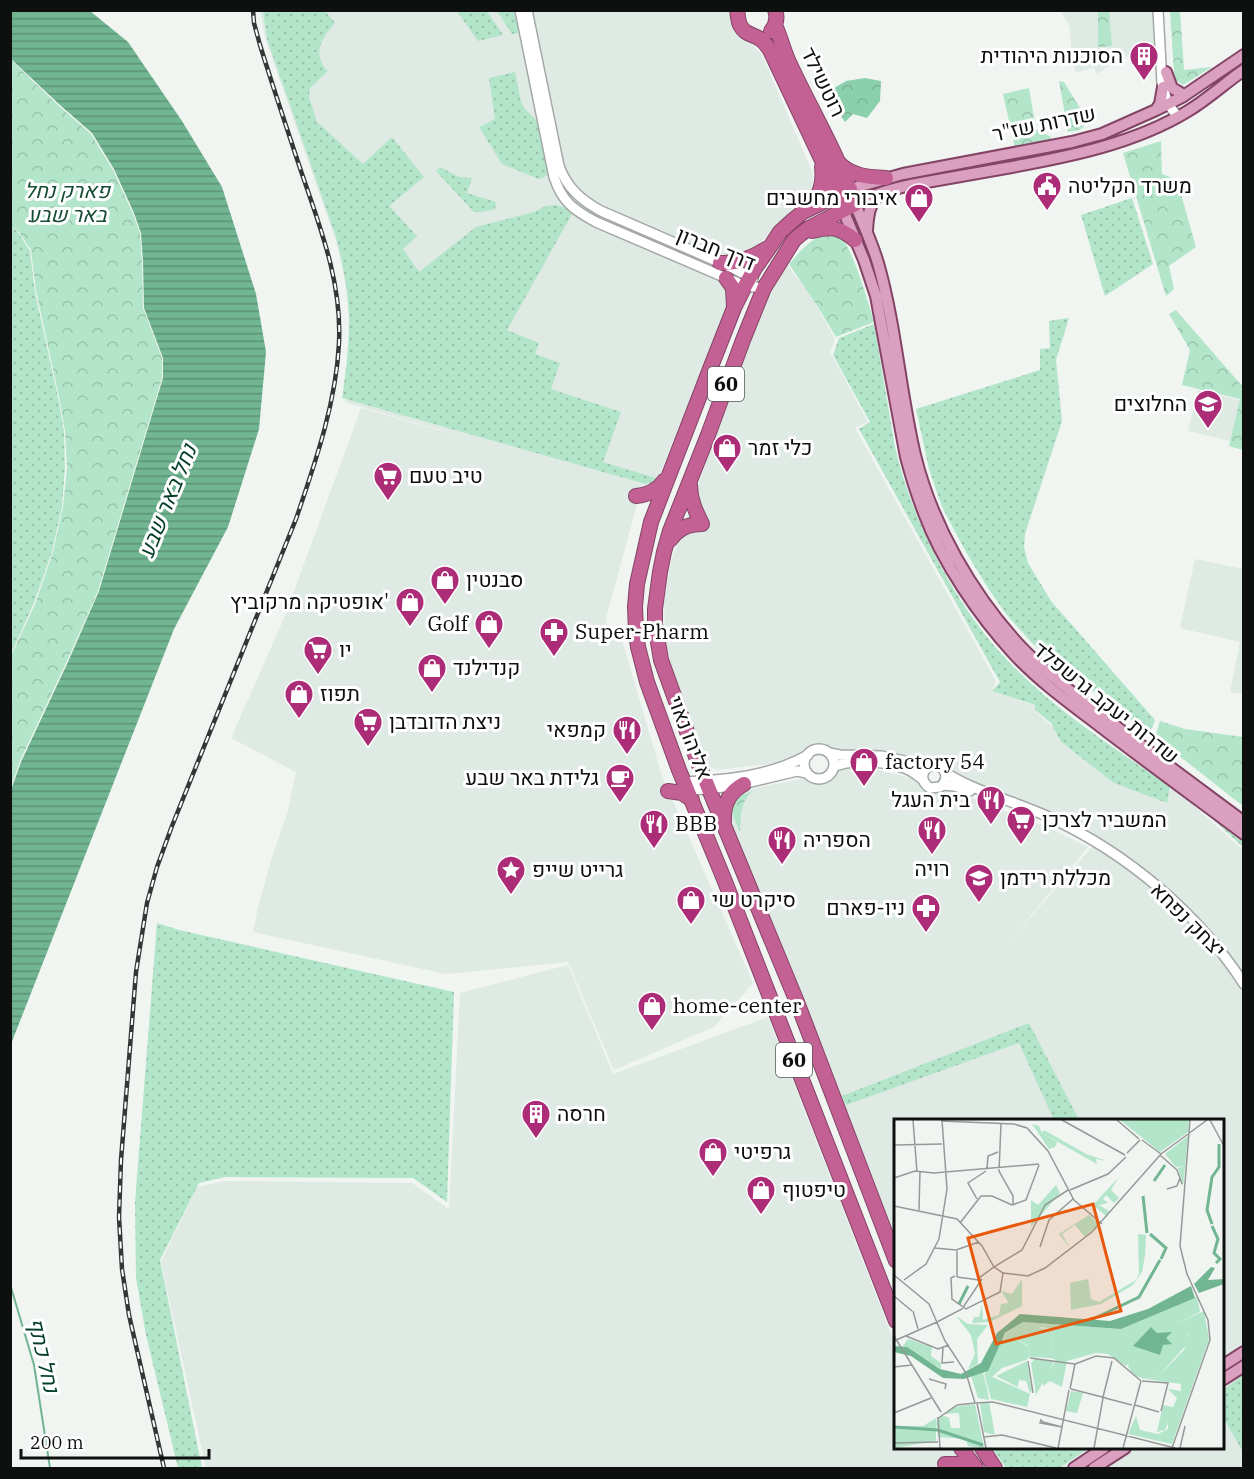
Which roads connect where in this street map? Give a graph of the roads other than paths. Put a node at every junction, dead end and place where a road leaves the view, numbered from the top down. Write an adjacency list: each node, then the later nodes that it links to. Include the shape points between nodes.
1 (520, 10): 25 (street, דרך חברון, via 554,177 565,201 596,222)
2 (527, 10): 24 (street, דרך חברון, via 559,166 573,192 601,211)
3 (1158, 10): 11 (street)
4 (1163, 10): 10 (street)
5 (738, 12): 7 (highway, רוטשילד, via 741,27)
6 (775, 18): 7 (highway, via 772,30); 15 (highway, רוטשילד)
7 (755, 36): 15 (highway, רוטשילד, via 770,50 807,129)
8 (1244, 55): 12 (main road, שדרות שז"ר)
9 (1244, 70): 14 (main road, שדרות שז"ר)
10 (1166, 72): 12 (main road)
11 (1163, 87): 12 (street); 13 (main road)
12 (1176, 100): 13 (main road, שדרות שז"ר); 14 (street)
13 (1156, 110): 16 (main road, שדרות שז"ר, via 1111,131 1072,142)
14 (1178, 117): 18 (main road, שדרות שז"ר, via 1098,149)
15 (828, 158): 16 (highway, via 855,174); 17 (highway); 20 (highway, via 818,197)
16 (886, 178): 17 (main road, שדרות שז"ר)
17 (843, 192): 19 (highway); 20 (highway, אליהו נאוי / 60)
18 (882, 192): 19 (main road, שדרות שז"ר); 22 (main road, via 871,206)
19 (849, 207): 21 (highway, אליהו נאוי / 60); 22 (main road, שדרות יעקב גרשפלד)
20 (809, 209): 23 (highway, אליהו נאוי / 60, via 780,232)
21 (801, 234): 22 (highway, via 828,227); 27 (highway, אליהו נאוי / 60)
22 (861, 237): 44 (main road, שדרות יעקב גרשפלד, via 878,262 922,479 945,538 973,585 1002,626 1040,666); 46 (main road, שדרות יעקב גרשפלד, via 913,482 936,542 965,591 994,632 1033,673)
23 (770, 247): 24 (highway, via 742,261); 26 (highway, אליהו נאוי / 60)
24 (720, 263): 26 (street, דרך חברון)
25 (726, 278): 26 (street, דרך חברון); 28 (highway, via 733,288)
26 (747, 281): 27 (street, דרך חברון); 28 (highway, אליהו נאוי / 60)
27 (764, 288): 30 (highway, אליהו נאוי / 60)
28 (734, 308): 29 (highway, אליהו נאוי / 60)
29 (669, 474): 31 (highway, אליהו נאוי / 60); 31 (highway, via 660,488 636,496)
30 (690, 482): 32 (highway, אליהו נאוי / 60); 32 (highway, via 690,495 702,524 680,529)
31 (651, 522): 43 (highway, אליהו נאוי / 60, via 637,584 636,631 647,682)
32 (666, 546): 41 (highway, אליהו נאוי / 60, via 655,609 657,643)
33 (829, 753): 34 (street, via 821,749); 35 (street, via 871,755); 36 (street)
34 (808, 754): 37 (street); 41 (street, via 764,772)
35 (928, 766): 38 (street, via 938,765); 39 (street)
36 (834, 767): 37 (street, via 822,779); 39 (street, via 842,763 880,763 901,767)
37 (807, 773): 40 (street, via 790,772)
38 (946, 773): 42 (street); 47 (street, יצחק נפחא, via 1059,822)
39 (922, 779): 42 (street, via 930,788)
40 (744, 784): 41 (street); 45 (highway, via 727,800)
41 (707, 785): 43 (street); 45 (highway, אליהו נאוי / 60)
42 (943, 785): 47 (street, יצחק נפחא, via 964,789 1047,822)
43 (686, 786): 43 (highway, via 676,778 667,787 682,793); 50 (highway, אליהו נאוי / 60)
44 (1244, 822)
45 (725, 829): 49 (highway, אליהו נאוי / 60, via 797,1002)
46 (1244, 834)
47 (1126, 862): 48 (street, יצחק נפחא, via 1199,927)
48 (1244, 984)
49 (894, 1256)
50 (894, 1316)
51 (1244, 1352): 52 (main road)
52 (1224, 1365)
53 (1244, 1366): 54 (main road)
54 (1224, 1379)
55 (962, 1449): 60 (highway)
56 (983, 1449): 61 (highway)
57 (1102, 1449): 62 (main road)
58 (1123, 1449): 63 (main road)
59 (945, 1464): 60 (highway)
60 (975, 1468)
61 (995, 1468)
62 (1074, 1468)
63 (1094, 1468)

